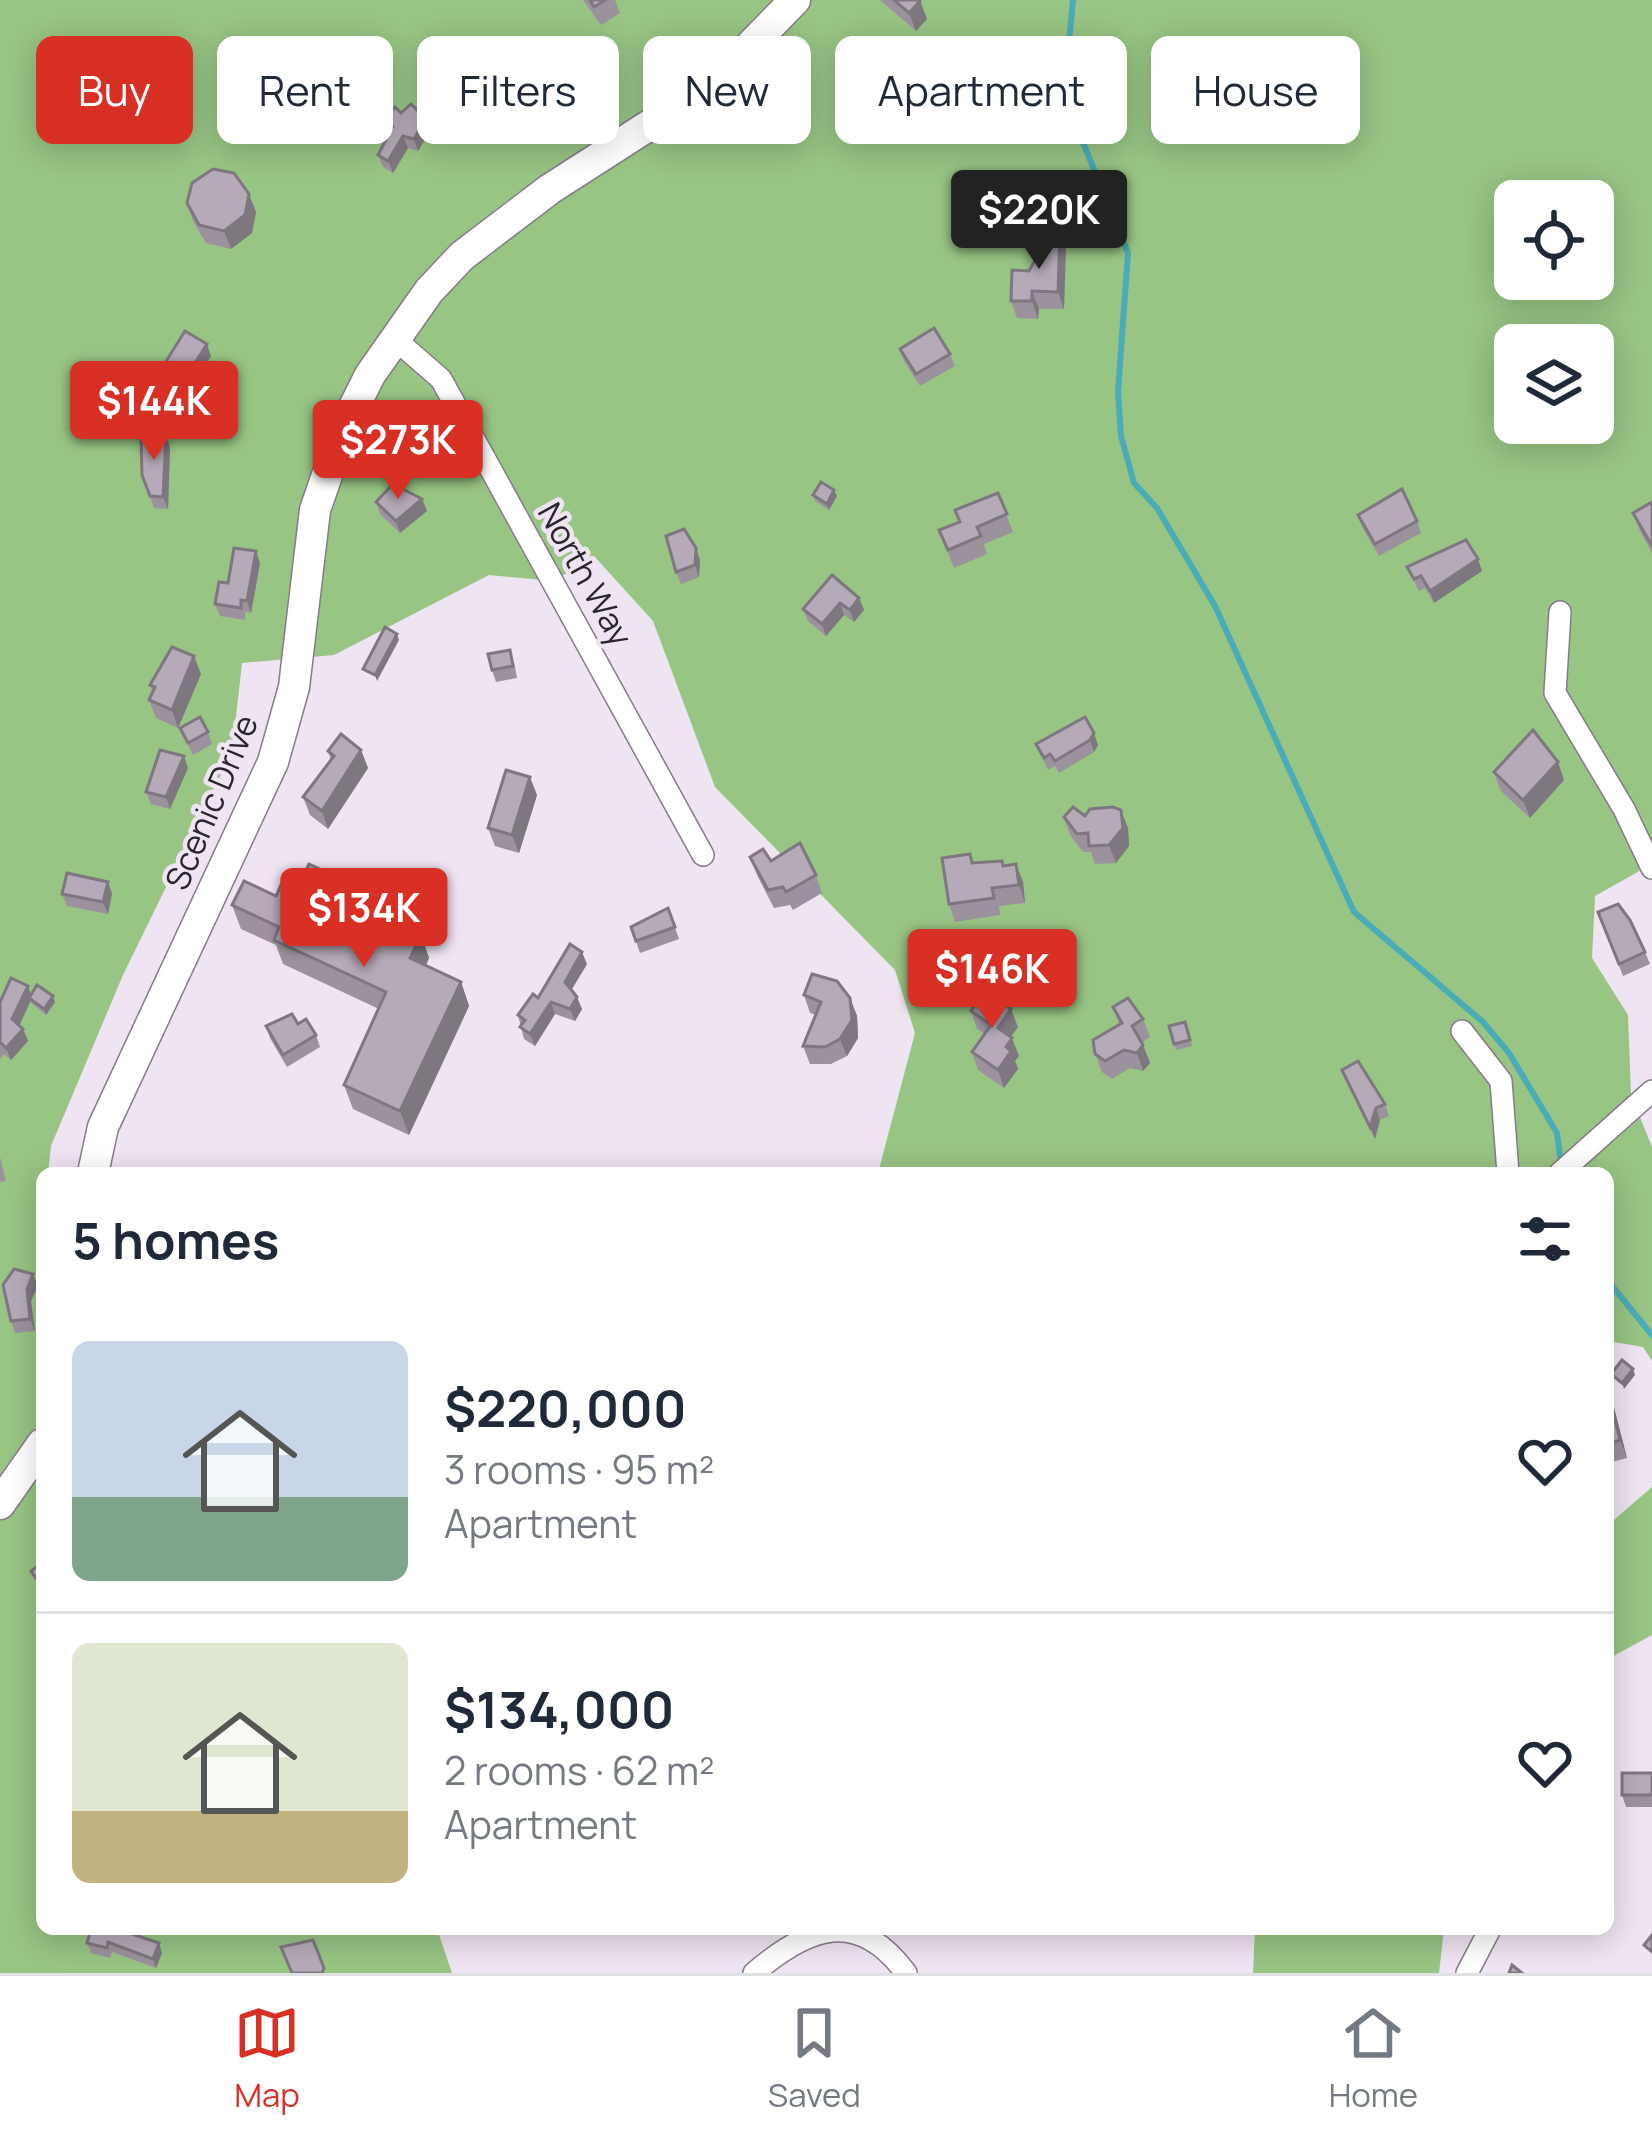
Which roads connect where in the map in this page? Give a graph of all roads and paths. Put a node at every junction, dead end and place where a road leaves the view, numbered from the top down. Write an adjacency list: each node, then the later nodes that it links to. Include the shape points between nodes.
1 (795, 0): 2 (street, Scenic Drive, via 712,85 462,256)
2 (395, 339): 4 (street, North Way, via 441,379); 8 (street, Scenic Drive, via 343,429 315,510 294,687 273,763 121,1088)
3 (1560, 612): 5 (street, via 1555,693)
4 (703, 855)
5 (1652, 868)
6 (1462, 1031): 9 (street, via 1501,1081)
7 (1652, 1091): 10 (street)
8 (95, 1167)
9 (1508, 1167)
10 (1567, 1167)
11 (36, 1453): 12 (street)
12 (0, 1504)
13 (818, 1935): 16 (street)
14 (862, 1935): 17 (street)
15 (1487, 1935): 18 (street)
16 (754, 1973)
17 (906, 1973)
18 (1467, 1973)

